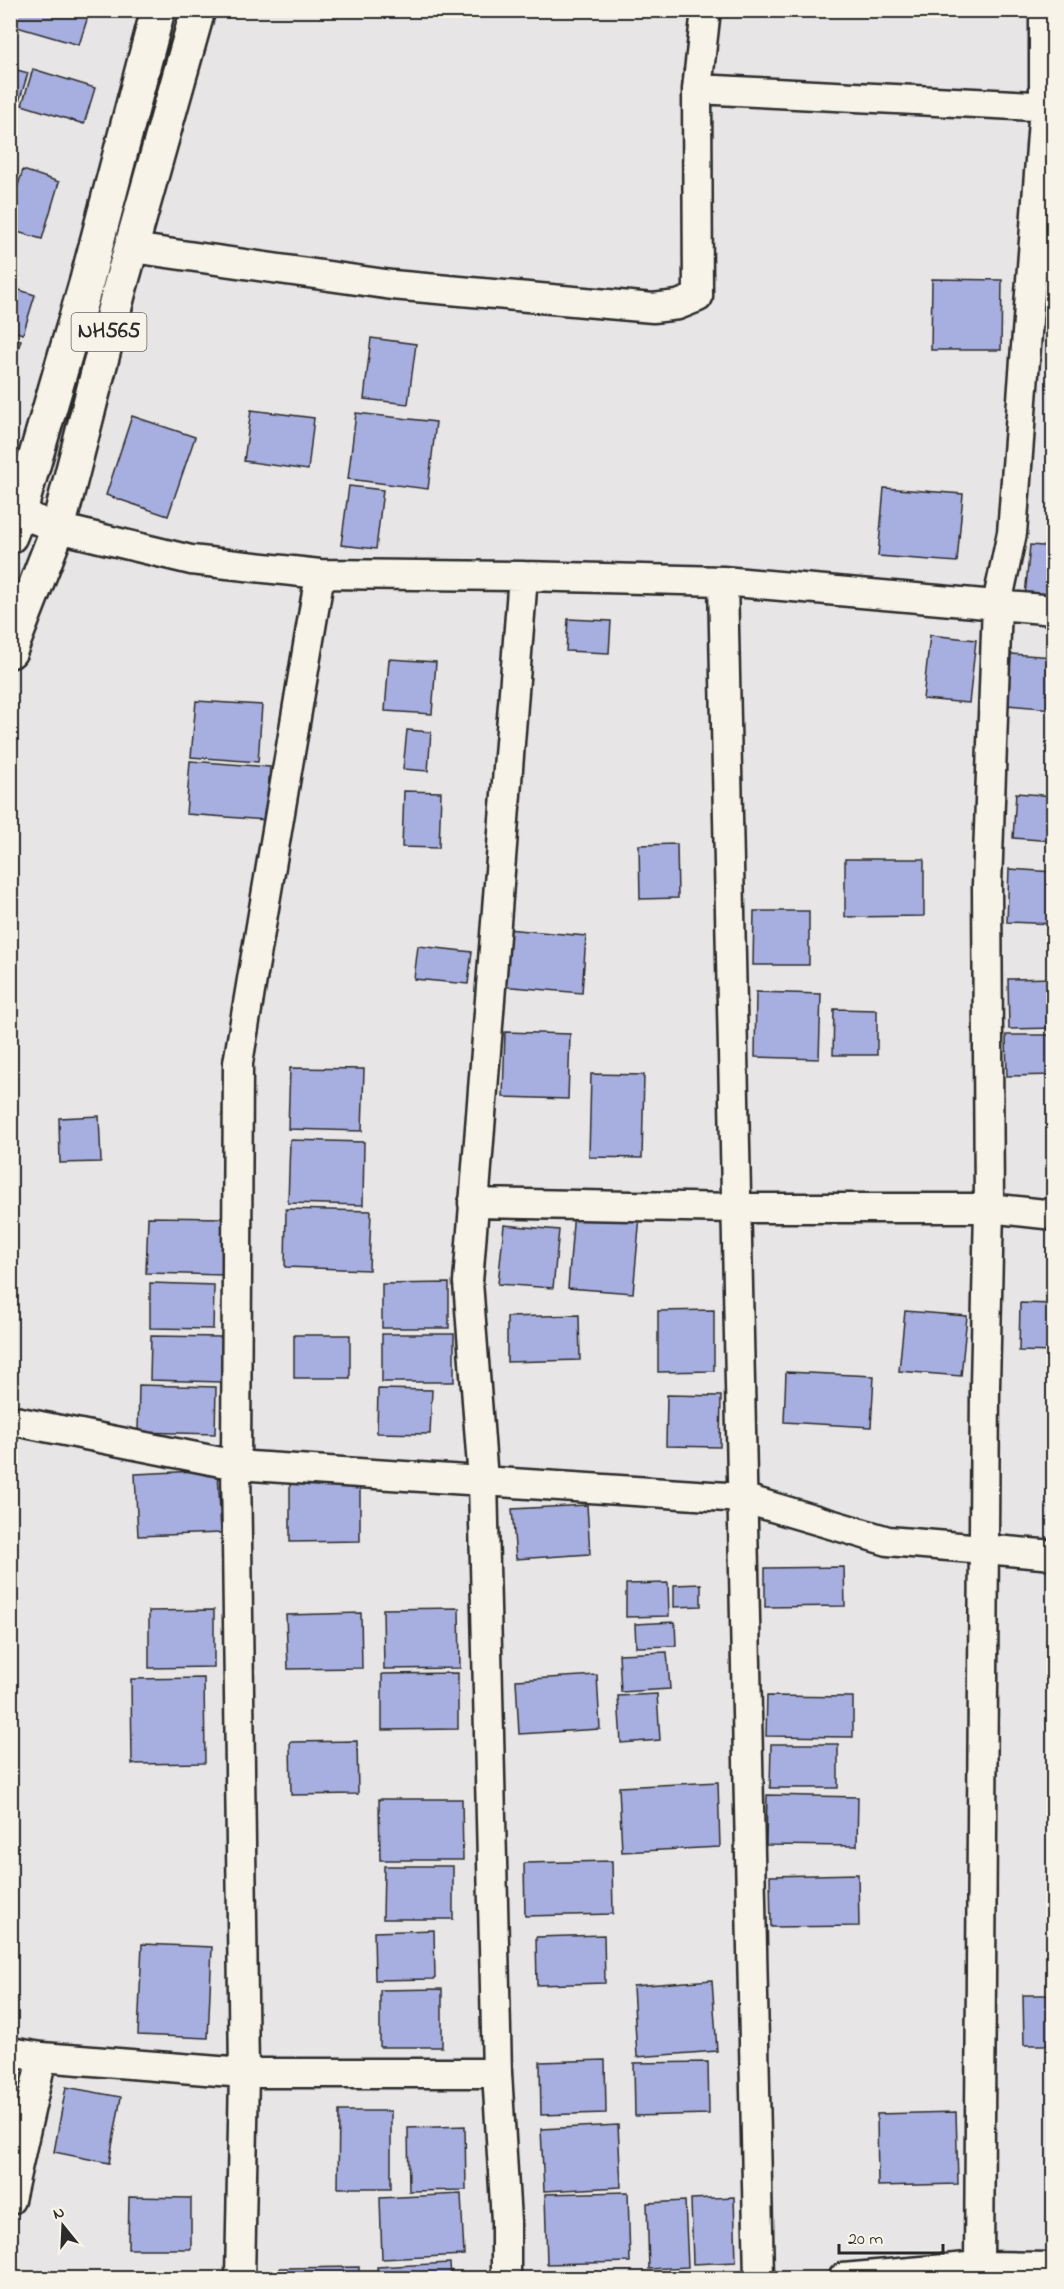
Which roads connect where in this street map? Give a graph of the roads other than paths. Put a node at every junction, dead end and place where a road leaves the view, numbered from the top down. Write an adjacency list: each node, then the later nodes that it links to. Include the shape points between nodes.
1 (158, 10): 8 (highway, NH565, via 87,279)
2 (198, 10): 7 (highway, NH565)
3 (706, 10): 5 (street)
4 (1044, 10): 6 (street)
5 (697, 89): 6 (street); 7 (street, via 698,297 678,305 653,308 392,285)
6 (1049, 107): 13 (street, via 1012,533)
7 (132, 248): 9 (highway, NH565)
8 (13, 520): 9 (street)
9 (58, 528): 10 (street, via 191,560); 15 (highway, NH565)
10 (320, 574): 11 (street); 21 (street, via 238,1063)
11 (524, 576): 12 (street); 16 (street)
12 (723, 581): 13 (street); 17 (street)
13 (997, 604): 14 (street); 18 (street, via 987,885)
14 (1053, 610)
15 (10, 651)
16 (473, 1203): 17 (street); 22 (street, via 468,1282)
17 (736, 1208): 18 (street); 23 (street)
18 (989, 1208): 19 (street); 24 (street)
19 (1053, 1215)
20 (10, 1420): 21 (street)
21 (236, 1465): 22 (street); 28 (street)
22 (483, 1480): 23 (street); 29 (street)
23 (742, 1498): 24 (street, via 888,1541); 35 (street)
24 (984, 1550): 25 (street); 32 (street)
25 (1053, 1555)
26 (10, 2052): 27 (street)
27 (42, 2057): 28 (street); 30 (street)
28 (244, 2073): 29 (street); 33 (street)
29 (497, 2073): 34 (street)
30 (10, 2200)
31 (1053, 2267): 32 (street)
32 (979, 2272): 36 (street)
33 (240, 2278)
34 (506, 2278)
35 (759, 2278)
36 (843, 2278)

